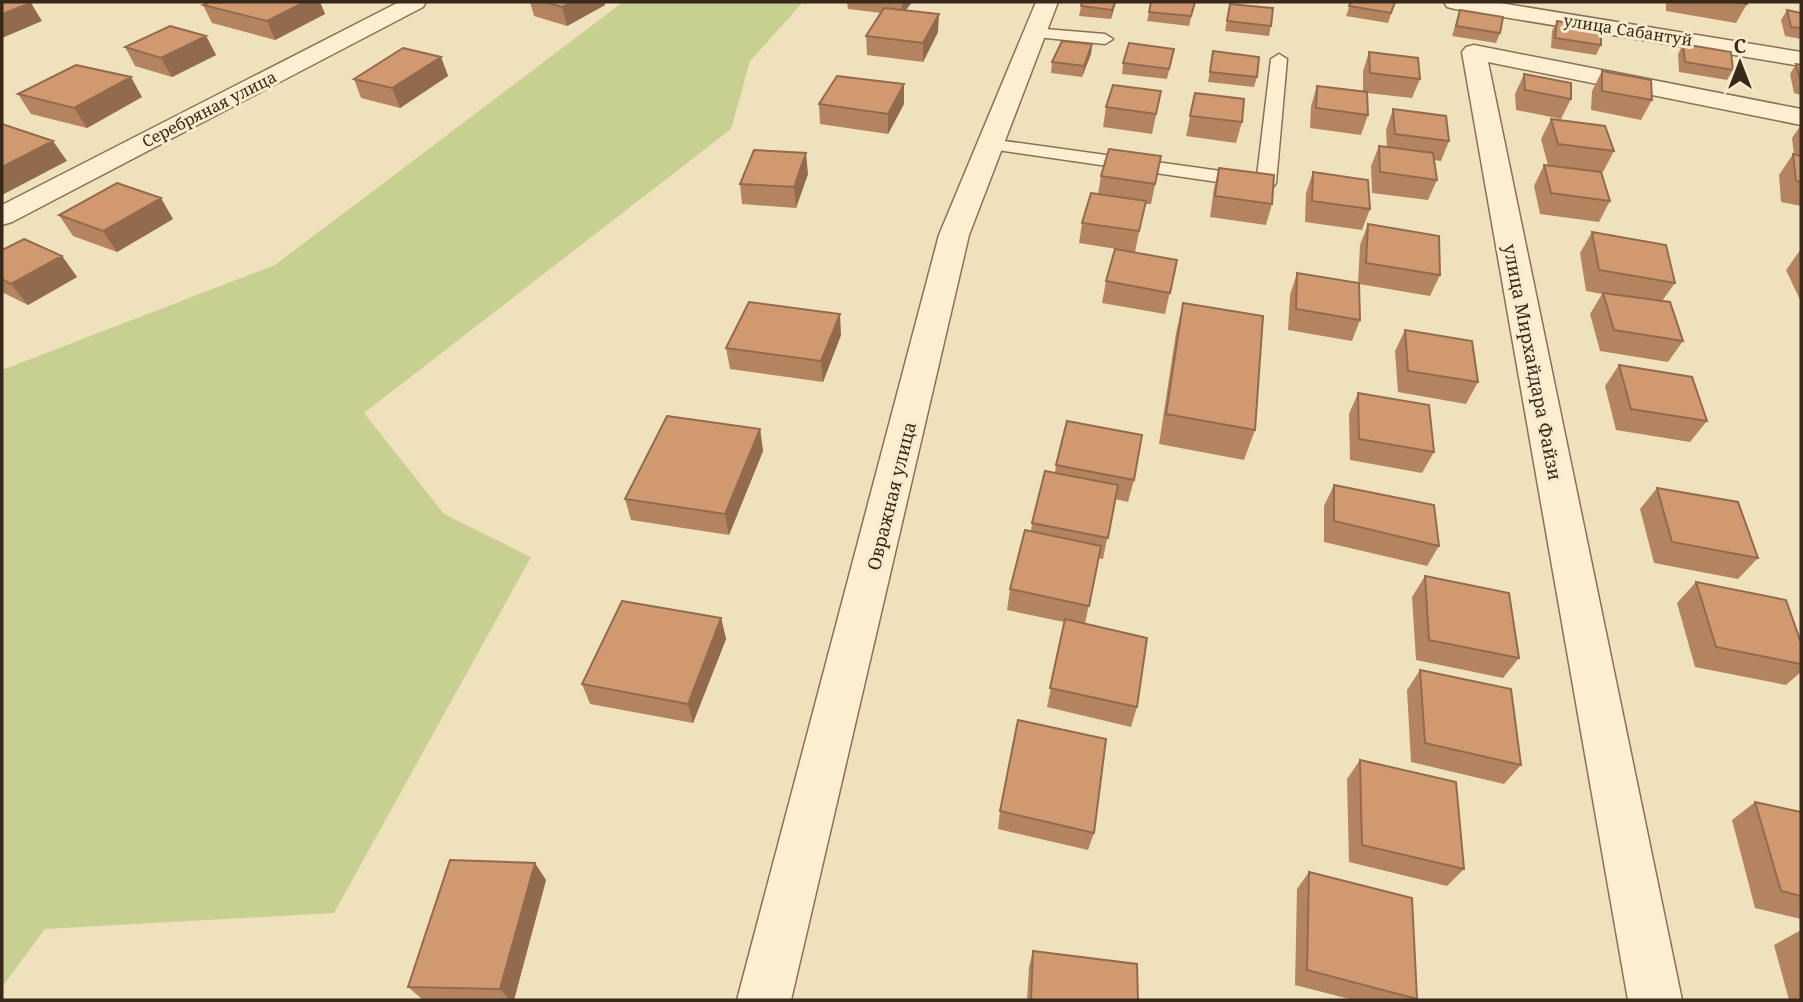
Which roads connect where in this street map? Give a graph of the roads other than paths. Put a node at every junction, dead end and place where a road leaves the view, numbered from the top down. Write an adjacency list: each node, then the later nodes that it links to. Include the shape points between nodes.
1 (415, 2): 9 (street, Серебряная улица)
2 (1455, 2): 6 (street, улица Сабантуй)
3 (1040, 17): 4 (lane); 8 (street, Овражная улица)
4 (1105, 39)
5 (1279, 58): 8 (lane, via 1266,183)
6 (1801, 59)
7 (1801, 117): 11 (street, улица Мирхайдара Файзи, via 1474,52)
8 (990, 144): 10 (street, Овражная улица, via 954,235)
9 (2, 216)
10 (764, 1000)
11 (1655, 1000)

